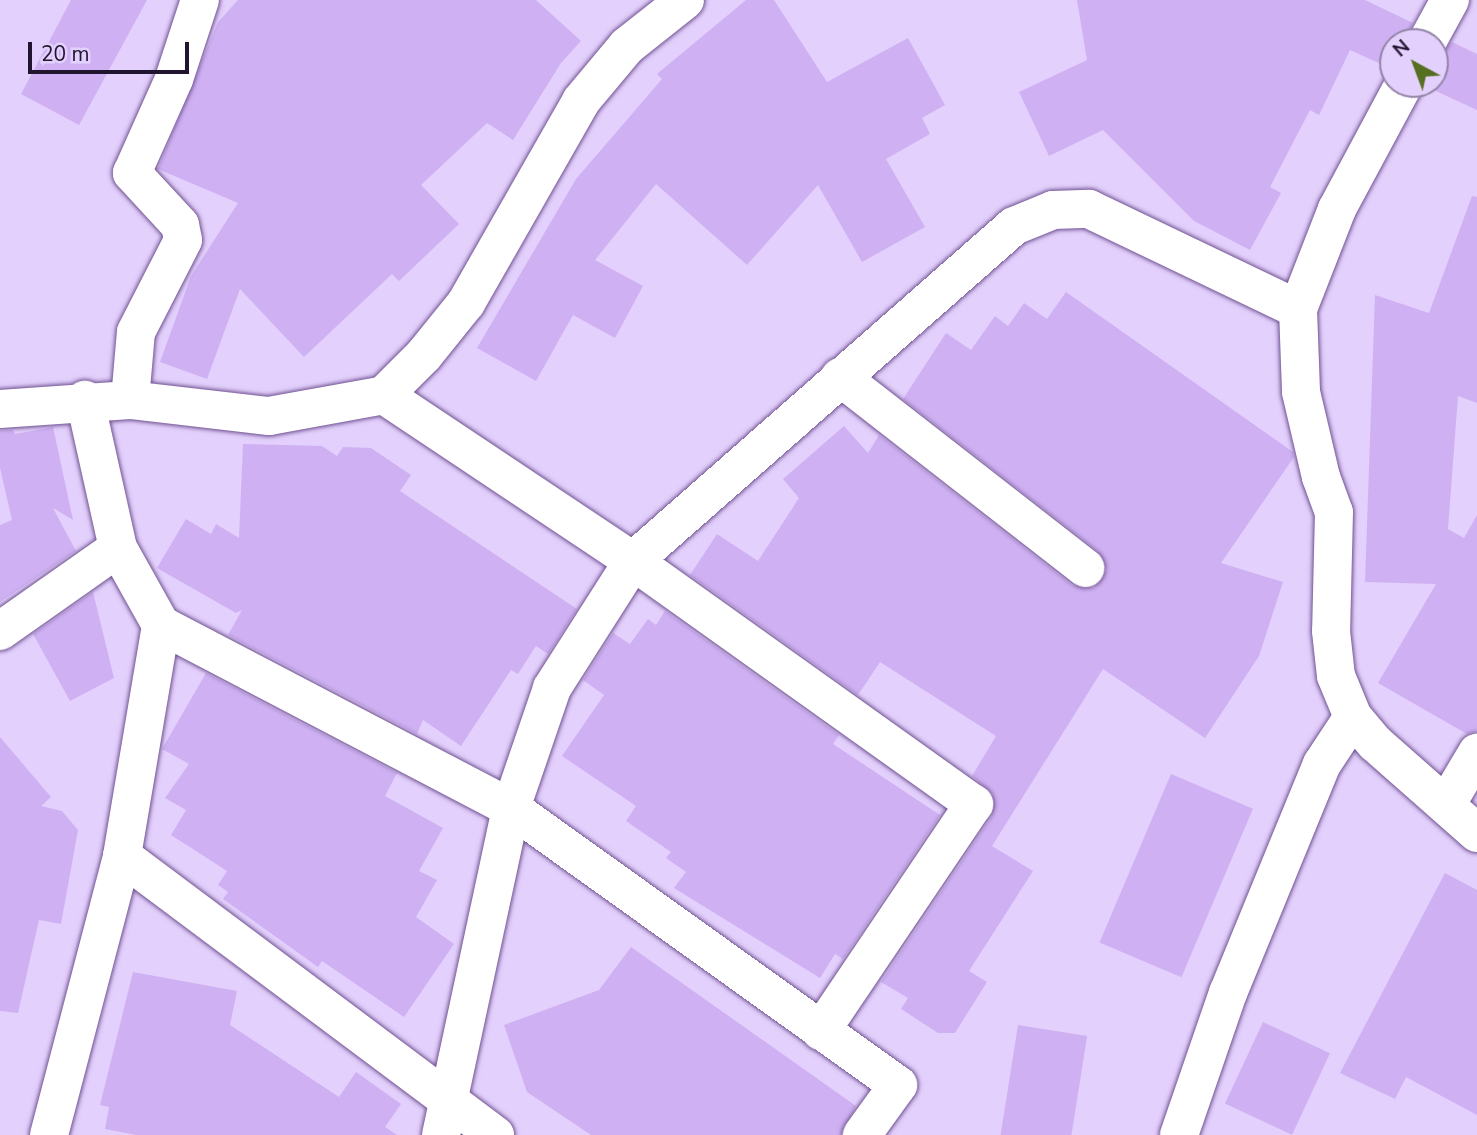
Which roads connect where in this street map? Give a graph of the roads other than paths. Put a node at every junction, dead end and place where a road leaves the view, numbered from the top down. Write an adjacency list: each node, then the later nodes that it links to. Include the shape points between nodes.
1 (200, 0): 10 (street, via 174,79 132,173 180,225 183,240 136,332)
2 (685, 0): 8 (street, via 626,46 581,101 466,303)
3 (1450, 0): 4 (street)
4 (1435, 28)
5 (1396, 98): 6 (street, via 1337,209)
6 (1298, 309): 7 (street, via 1089,209 1053,210 1014,226); 17 (street, via 1301,392 1334,512 1331,631 1336,676)
7 (840, 377): 13 (street); 14 (street)
8 (384, 395): 10 (street, via 269,416); 13 (street)
9 (85, 400): 10 (street); 11 (street); 12 (street)
10 (130, 400)
11 (0, 409)
12 (118, 548): 15 (street); 16 (street)
13 (633, 561): 20 (street, via 552,688); 23 (street, via 974,804)
14 (1085, 568)
15 (161, 625): 20 (street); 22 (street)
16 (0, 632)
17 (1353, 717): 19 (street); 28 (street, via 1322,764 1228,993)
18 (1477, 753): 19 (street)
19 (1447, 805): 21 (street)
20 (511, 808): 23 (street); 24 (street)
21 (1477, 833)
22 (122, 856): 24 (street); 25 (street)
23 (821, 1031): 27 (street, via 898,1085)
24 (446, 1120): 26 (street)
25 (49, 1135)
26 (495, 1135)
27 (862, 1135)
28 (1179, 1135)

